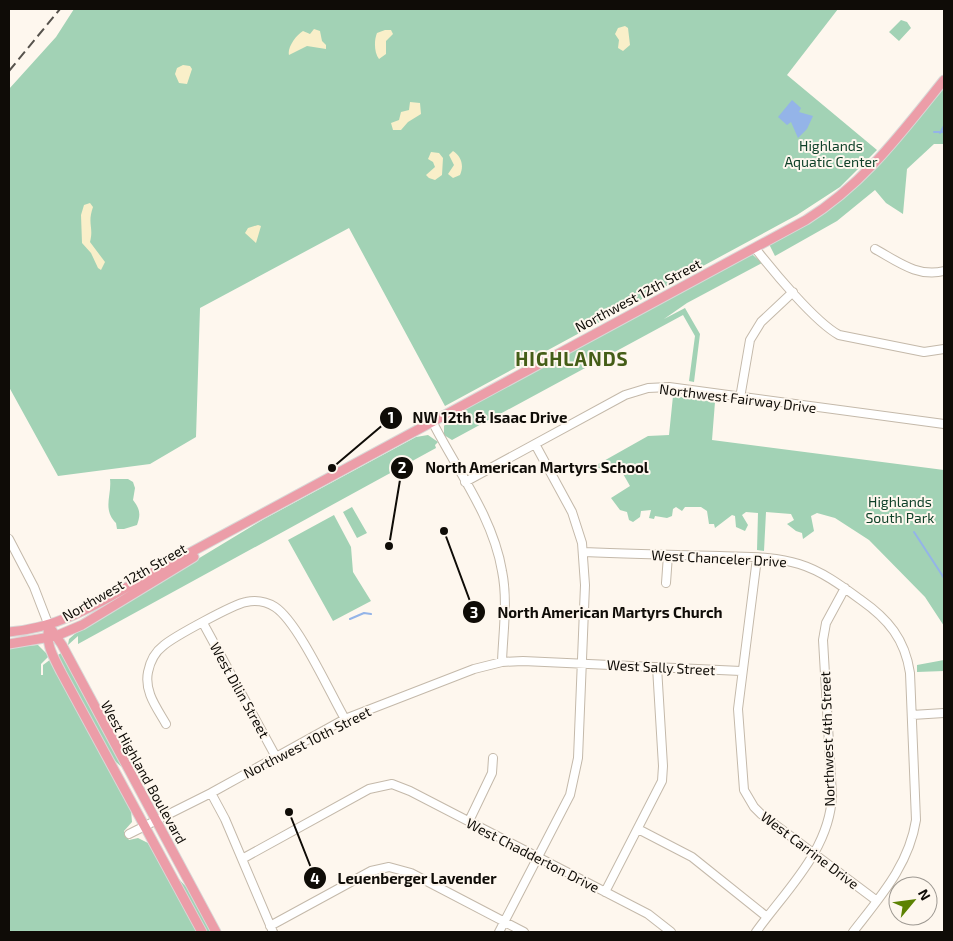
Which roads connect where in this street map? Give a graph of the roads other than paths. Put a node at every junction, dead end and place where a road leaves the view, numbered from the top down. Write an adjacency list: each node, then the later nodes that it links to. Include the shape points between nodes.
1 (944, 80): 2 (main road, Northwest 12th Street, via 884,155 848,191 812,216)
2 (755, 248): 5 (street); 8 (main road, Northwest 12th Street)
3 (874, 249): 4 (street, via 917,272 932,274)
4 (944, 271)
5 (793, 292): 6 (street, via 839,335 924,352); 7 (street, via 761,322 750,340)
6 (944, 349)
7 (740, 398): 9 (street, Northwest Fairway Drive); 10 (street, Northwest Fairway Drive, via 669,387 638,390)
8 (433, 423): 11 (street); 12 (main road, Northwest 12th Street)
9 (944, 424)
10 (535, 444): 11 (street, Northwest Fairway Drive); 14 (street, via 576,521)
11 (465, 482): 25 (street, via 492,533 502,571 505,601)
12 (245, 525): 20 (main road, Northwest 12th Street, via 80,614); 22 (main road, Northwest 12th Street, via 107,611)
13 (9, 539): 20 (street, West Highland Boulevard, via 34,586)
14 (584, 552): 15 (street, West Chanceler Drive); 26 (street)
15 (668, 555): 16 (street, West Chanceler Drive); 17 (street)
16 (757, 558): 18 (street, West Chanceler Drive, via 799,564); 28 (street, West Carrine Drive)
17 (666, 583)
18 (845, 588): 30 (street, West Chanceler Drive, via 882,616 901,642 909,666); 41 (street, Northwest 4th Street, via 824,633 832,808 827,830)
19 (203, 623): 31 (street, via 242,603 266,603 285,614); 32 (street, via 163,646 150,666 147,678 149,694); 33 (street, West Dilin Street)
20 (49, 626): 21 (main road, Northwest 12th Street); 22 (main road, West Highland Boulevard); 23 (main road)
21 (9, 632)
22 (56, 636): 23 (main road, Northwest 12th Street); 36 (main road, West Highland Boulevard)
23 (46, 638): 24 (main road, Northwest 12th Street); 38 (main road, West Highland Boulevard, via 65,680)
24 (9, 644)
25 (502, 662): 26 (street, Northwest 10th Street); 31 (street, Northwest 10th Street, via 474,669)
26 (582, 663): 27 (street, West Sally Street); 42 (street, via 574,782)
27 (657, 667): 28 (street, West Sally Street); 39 (street, via 663,774)
28 (741, 671): 41 (street, West Carrine Drive, via 738,709 744,790 761,814)
29 (944, 713): 30 (street)
30 (912, 715): 45 (street, West Chanceler Drive, via 914,833 900,869)
31 (345, 719): 33 (street, Northwest 10th Street)
32 (166, 724)
33 (276, 757): 35 (street, Northwest 10th Street)
34 (492, 758): 37 (street, via 492,773)
35 (211, 793): 36 (street, Northwest 10th Street); 43 (street)
36 (155, 820): 38 (street, Northwest 10th Street); 50 (main road, West Highland Boulevard)
37 (469, 822): 42 (street, West Chadderton Drive); 43 (street, West Chadderton Drive, via 410,790 392,784 370,789)
38 (144, 826): 40 (street, Northwest 10th Street); 49 (main road, West Highland Boulevard)
39 (638, 829): 44 (street); 46 (street, via 692,857)
40 (129, 834)
41 (814, 854): 45 (street, West Carrine Drive); 46 (street, Northwest 4th Street)
42 (538, 857): 44 (street, West Chadderton Drive); 47 (street)
43 (242, 859): 48 (street)
44 (605, 892): 53 (street, West Chadderton Drive, via 648,914)
45 (877, 901): 55 (street, West Chanceler Drive)
46 (767, 917): 54 (street, Northwest 4th Street)
47 (505, 921): 48 (street, via 411,873 389,867 371,871); 51 (street); 52 (street)
48 (272, 929)
49 (202, 932)
50 (216, 932)
51 (499, 932)
52 (524, 932)
53 (671, 932)
54 (756, 932)
55 (853, 932)

